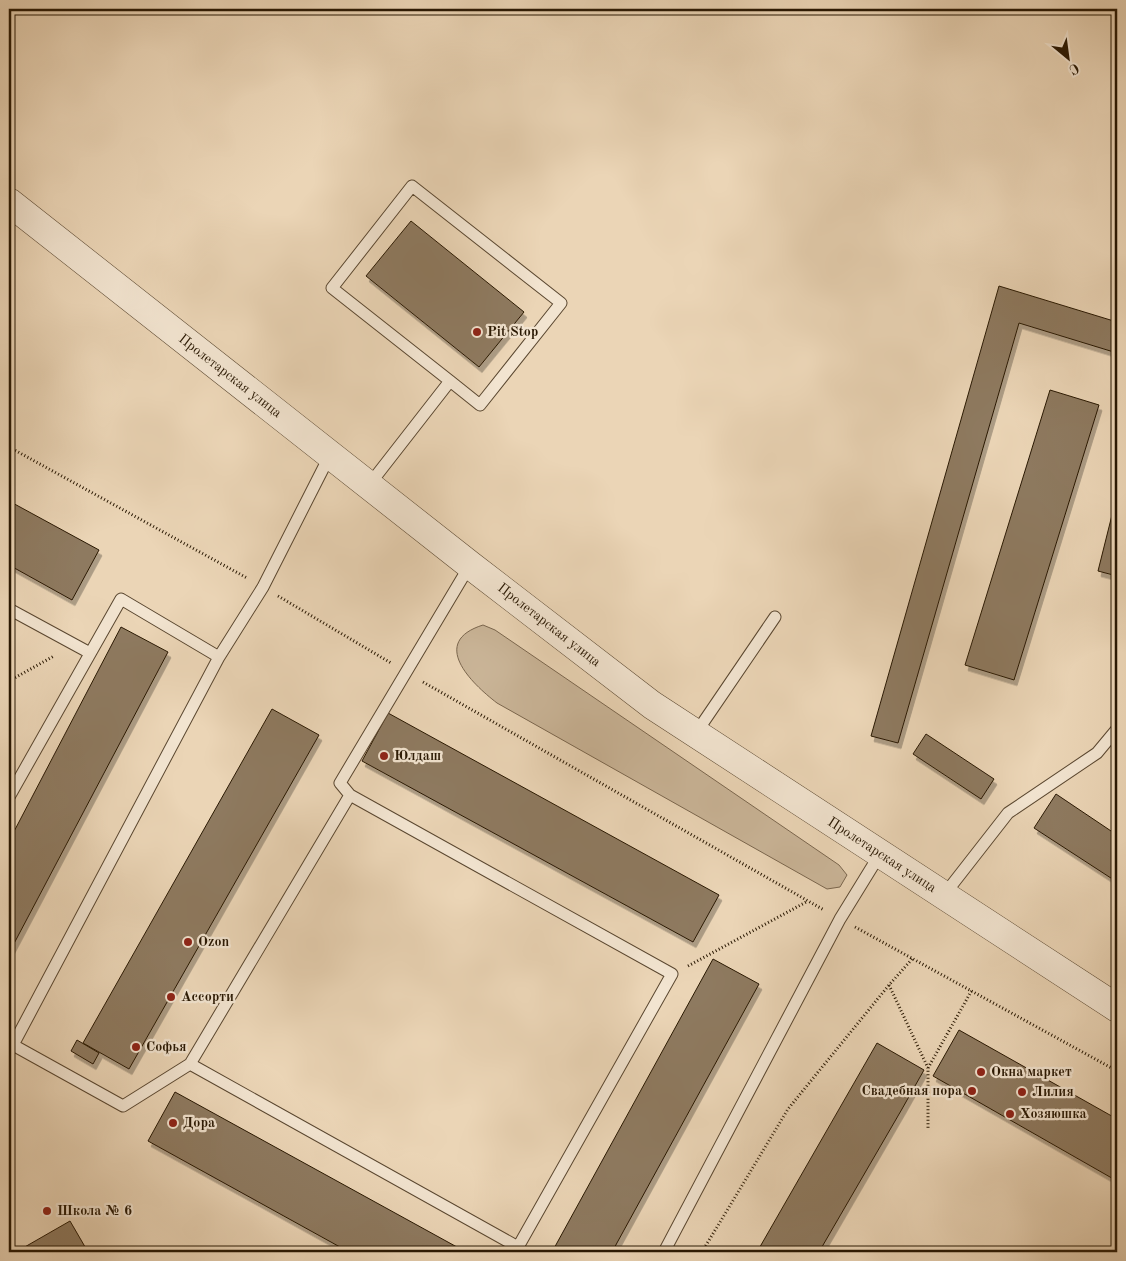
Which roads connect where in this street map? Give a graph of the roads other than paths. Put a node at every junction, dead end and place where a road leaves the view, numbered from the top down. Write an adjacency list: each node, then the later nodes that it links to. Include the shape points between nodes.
1 (9, 202): 3 (street, Пролетарская улица)
2 (450, 381): 2 (lane, via 332,288 412,186 560,303 480,405); 4 (lane)
3 (330, 454): 4 (street, Пролетарская улица); 9 (lane, via 263,587)
4 (369, 485): 5 (street, Пролетарская улица)
5 (470, 565): 11 (street, Пролетарская улица, via 652,705); 12 (lane, via 340,783)
6 (9, 609): 8 (lane)
7 (775, 617): 11 (lane)
8 (90, 653): 9 (lane, via 121,599); 13 (lane)
9 (219, 657): 17 (lane)
10 (1117, 729): 15 (lane, via 1097,753 1008,813)
11 (696, 733): 14 (street, Пролетарская улица)
12 (350, 795): 18 (lane); 18 (lane, via 672,974 518,1247)
13 (9, 797)
14 (880, 854): 15 (street, Пролетарская улица); 19 (lane, via 840,919)
15 (944, 895): 16 (street, Пролетарская улица)
16 (1117, 1008)
17 (11, 1044): 18 (lane, via 123,1106)
18 (190, 1064)
19 (664, 1252)

